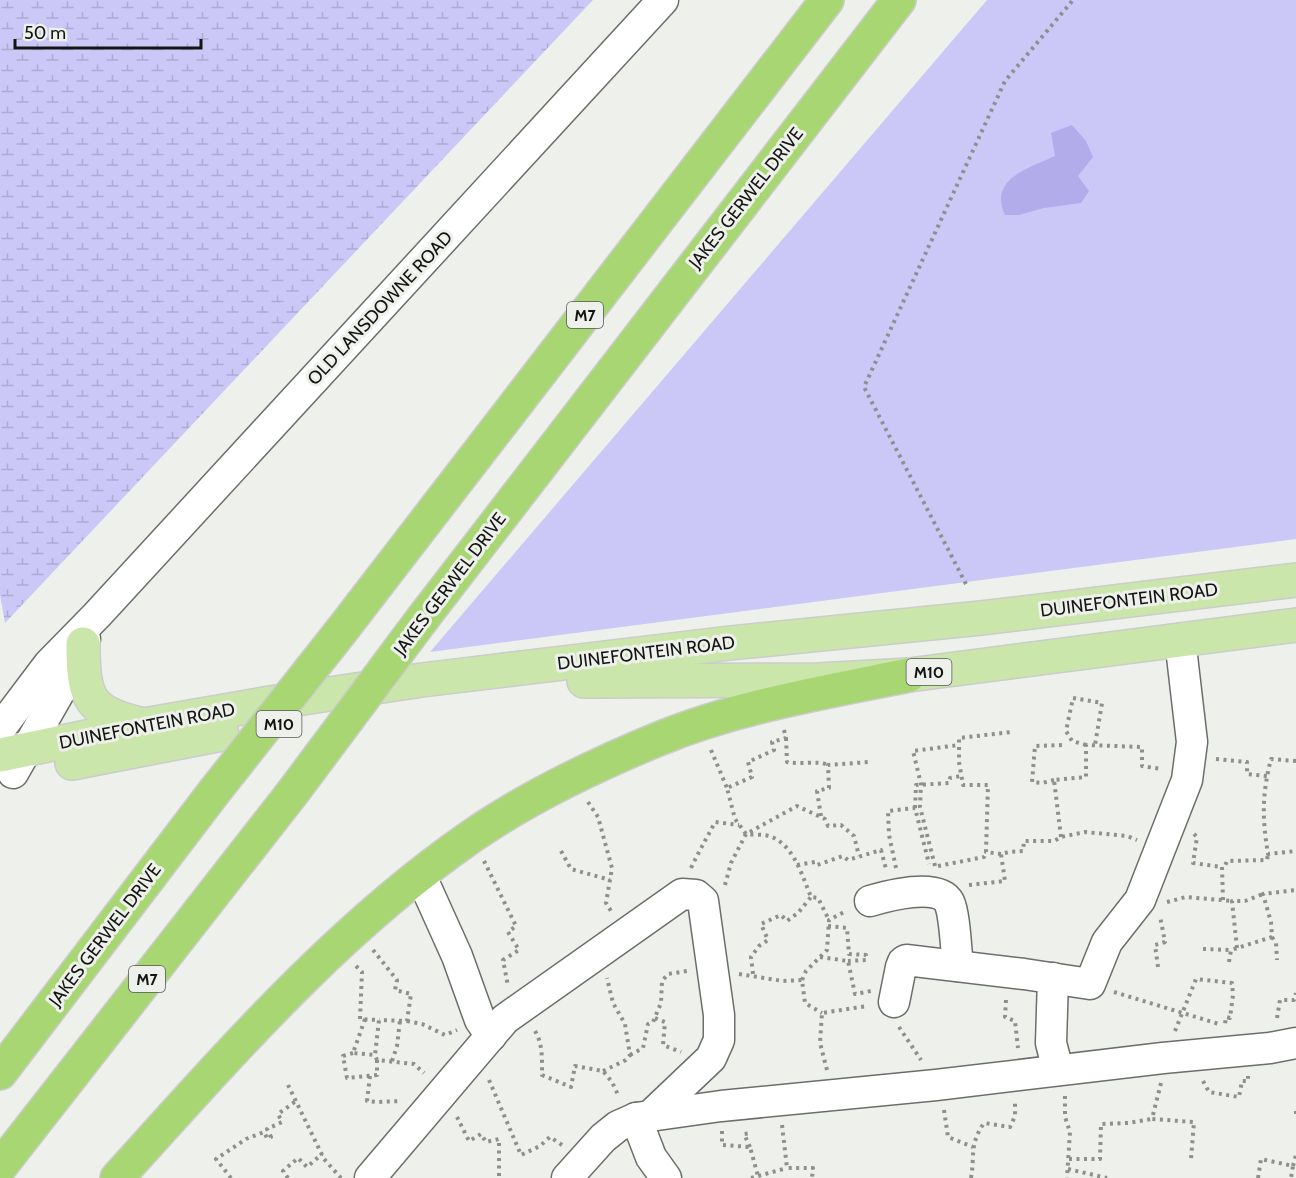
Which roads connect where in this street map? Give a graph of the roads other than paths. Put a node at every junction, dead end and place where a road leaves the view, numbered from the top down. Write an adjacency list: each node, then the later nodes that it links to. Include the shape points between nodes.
1 (663, 0): 6 (street, OLD LANSDOWNE ROAD)
2 (827, 0): 20 (highway, JAKES GERWEL DRIVE / M7, bridge)
3 (899, 0): 22 (highway, JAKES GERWEL DRIVE / M7, bridge, via 293,792)
4 (1296, 580): 9 (main road, DUINEFONTEIN ROAD / M10, via 531,666)
5 (1296, 625): 7 (main road, DUINEFONTEIN ROAD / M10)
6 (90, 629): 9 (main road, via 83,675 93,702 118,719); 10 (street, OLD LANSDOWNE ROAD, via 49,664); 11 (street, OLD LANSDOWNE ROAD, via 60,691)
7 (1180, 639): 8 (main road, DUINEFONTEIN ROAD / M10); 15 (street, via 1192,742 1190,762 1159,849 1149,902 1107,942 1090,984)
8 (909, 675): 11 (main road, DUINEFONTEIN ROAD / M10, via 818,680 560,682 439,695); 12 (highway, via 777,703 662,738 530,800)
9 (144, 725): 11 (main road, DUINEFONTEIN ROAD / M10)
10 (0, 729)
11 (9, 763)
12 (420, 874): 17 (street, via 457,956); 24 (highway, via 346,937)
13 (882, 889): 14 (street, via 940,890)
14 (958, 966): 15 (street); 16 (street, via 906,960)
15 (1053, 978): 19 (street, via 1051,1043)
16 (895, 995)
17 (483, 1036): 21 (street, via 682,894 699,898 714,972 719,1040 711,1058); 25 (street)
18 (1296, 1043): 19 (street)
19 (1058, 1070): 21 (street)
20 (0, 1073)
21 (643, 1117): 23 (street, via 611,1132); 26 (street, via 651,1157)
22 (0, 1167)
23 (575, 1168)
24 (117, 1178)
25 (370, 1178)
26 (666, 1178)

